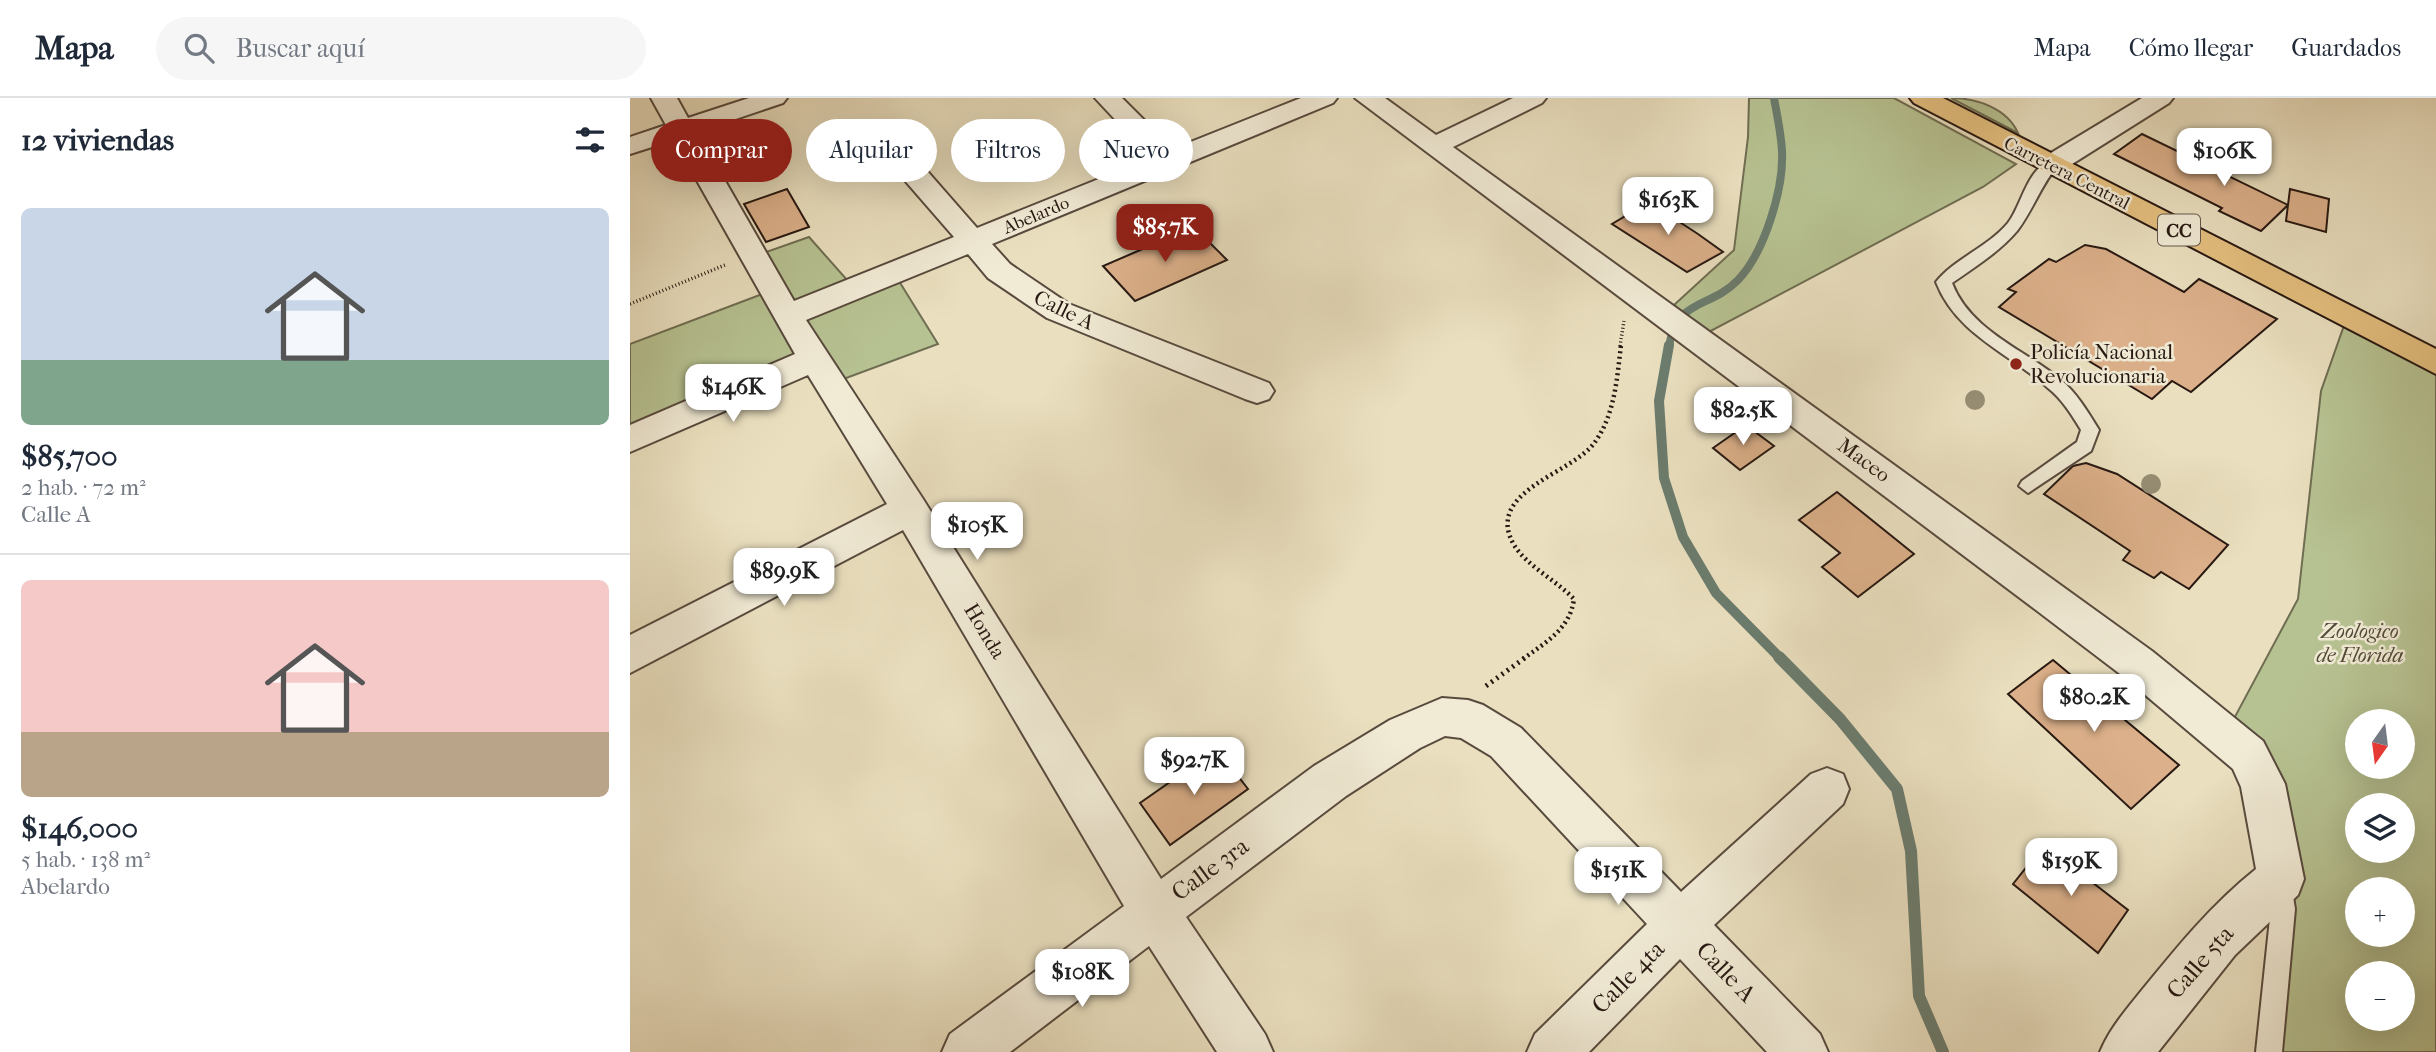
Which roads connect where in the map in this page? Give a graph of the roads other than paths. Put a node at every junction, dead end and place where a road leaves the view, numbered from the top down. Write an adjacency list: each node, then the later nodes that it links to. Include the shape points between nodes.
1 (775, 98): 8 (street)
2 (1108, 98): 9 (street)
3 (1324, 98): 12 (street, Abelardo)
4 (1368, 98): 11 (street, Maceo)
5 (1533, 98): 11 (street)
6 (1923, 98): 13 (highway, Carretera Central / CC)
7 (2160, 98): 13 (street)
8 (673, 114): 10 (street); 17 (street, Honda)
9 (1128, 119)
10 (630, 146)
11 (1434, 146): 27 (street, Maceo, via 2138,664 2248,755 2263,784)
12 (1193, 150)
13 (2051, 165): 19 (highway, Carretera Central / CC); 22 (lane, via 2038,175 2020,217 1997,244 1944,282 1947,296 1968,318 2055,384 2090,430 2085,446)
14 (921, 182): 16 (street, Calle A)
15 (1116, 182): 16 (street, Abelardo)
16 (973, 242): 17 (street, Abelardo); 20 (street, Calle A, via 999,271 1058,311)
17 (787, 316): 18 (street, Honda)
18 (814, 359): 21 (street); 23 (street, Honda)
19 (2436, 363)
20 (1257, 391)
21 (630, 439)
22 (2028, 486)
23 (910, 509): 24 (street); 28 (street, Honda)
24 (630, 655)
25 (1468, 719): 28 (street, Calle 3ra, via 1443,717 1405,734 1330,781); 29 (street, Calle A, via 1506,742)
26 (1827, 789): 29 (street, Calle 4ta)
27 (2281, 879): 34 (street, Calle 5ta, via 2254,900); 35 (lane, via 2283,909)
28 (1154, 911): 30 (street, Calle 3ra); 31 (street, Honda)
29 (1681, 924): 32 (street, Calle 4ta); 33 (street, Calle A)
30 (968, 1052)
31 (1247, 1052)
32 (1553, 1052)
33 (1802, 1052)
34 (2126, 1052)
35 (2269, 1052)

